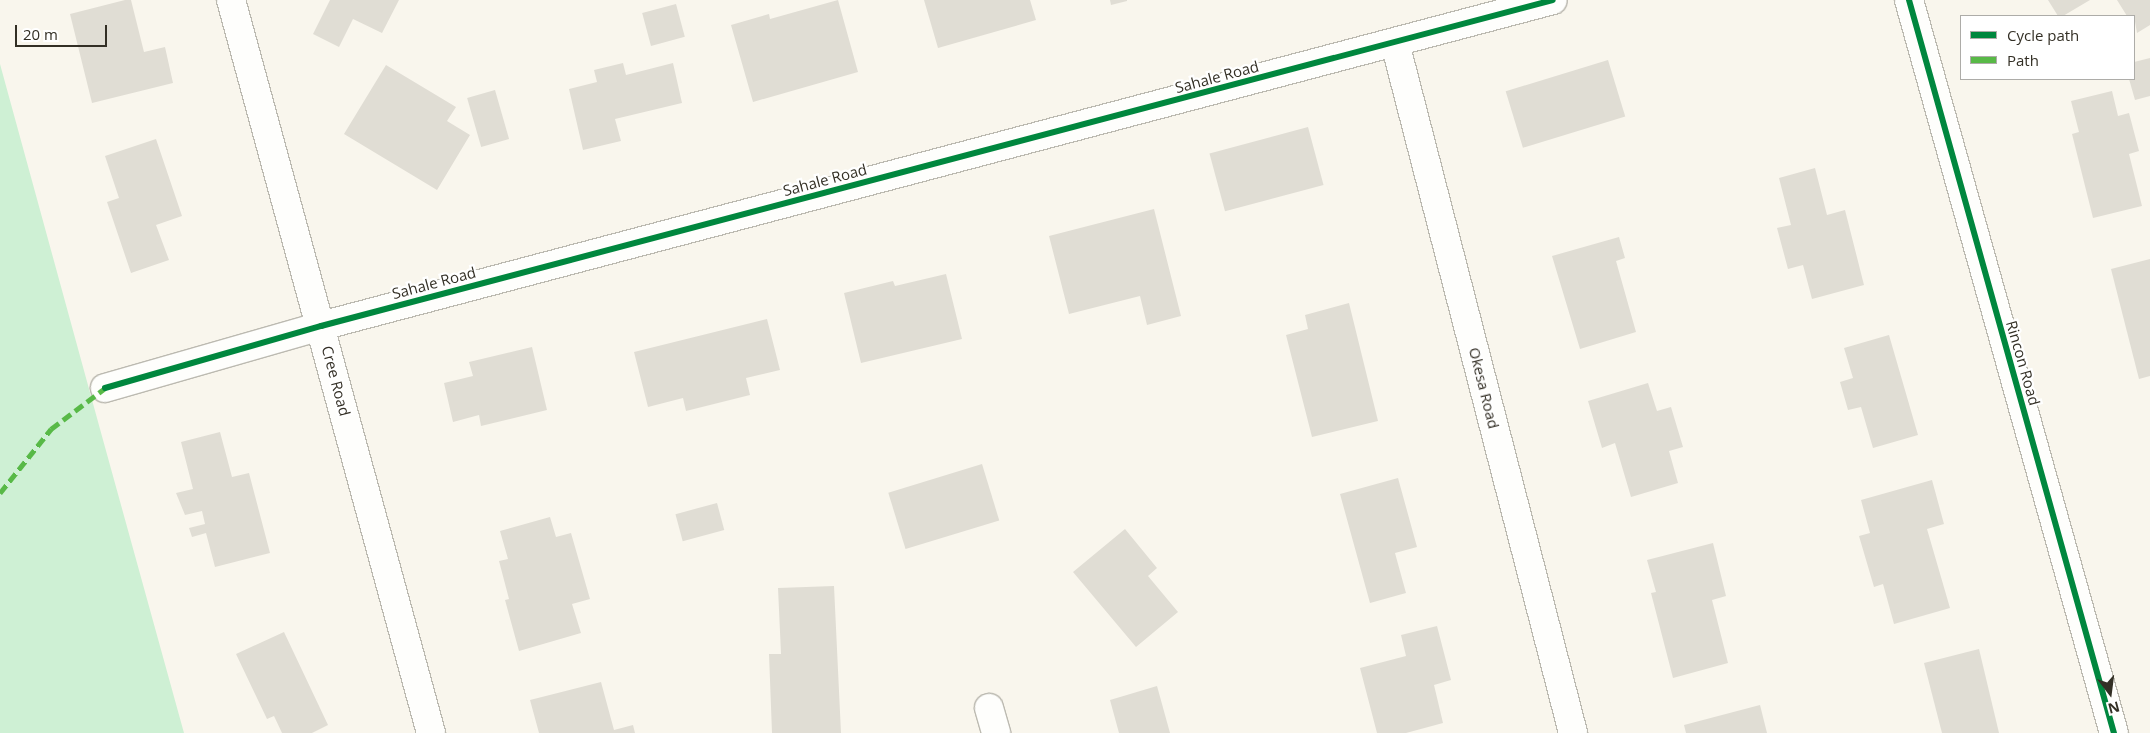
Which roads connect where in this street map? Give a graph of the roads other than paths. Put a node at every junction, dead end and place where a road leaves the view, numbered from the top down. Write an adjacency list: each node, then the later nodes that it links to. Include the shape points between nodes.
1 (231, 0): 5 (street, Cree Road)
2 (1553, 0): 4 (street, Sahale Road)
3 (1909, 0): 9 (street, Rincon Road)
4 (1395, 42): 5 (street, Sahale Road); 8 (street, Okesa Road)
5 (321, 326): 6 (street, Sahale Road); 7 (street, Cree Road)
6 (105, 388)
7 (431, 733)
8 (1573, 733)
9 (2114, 733)

